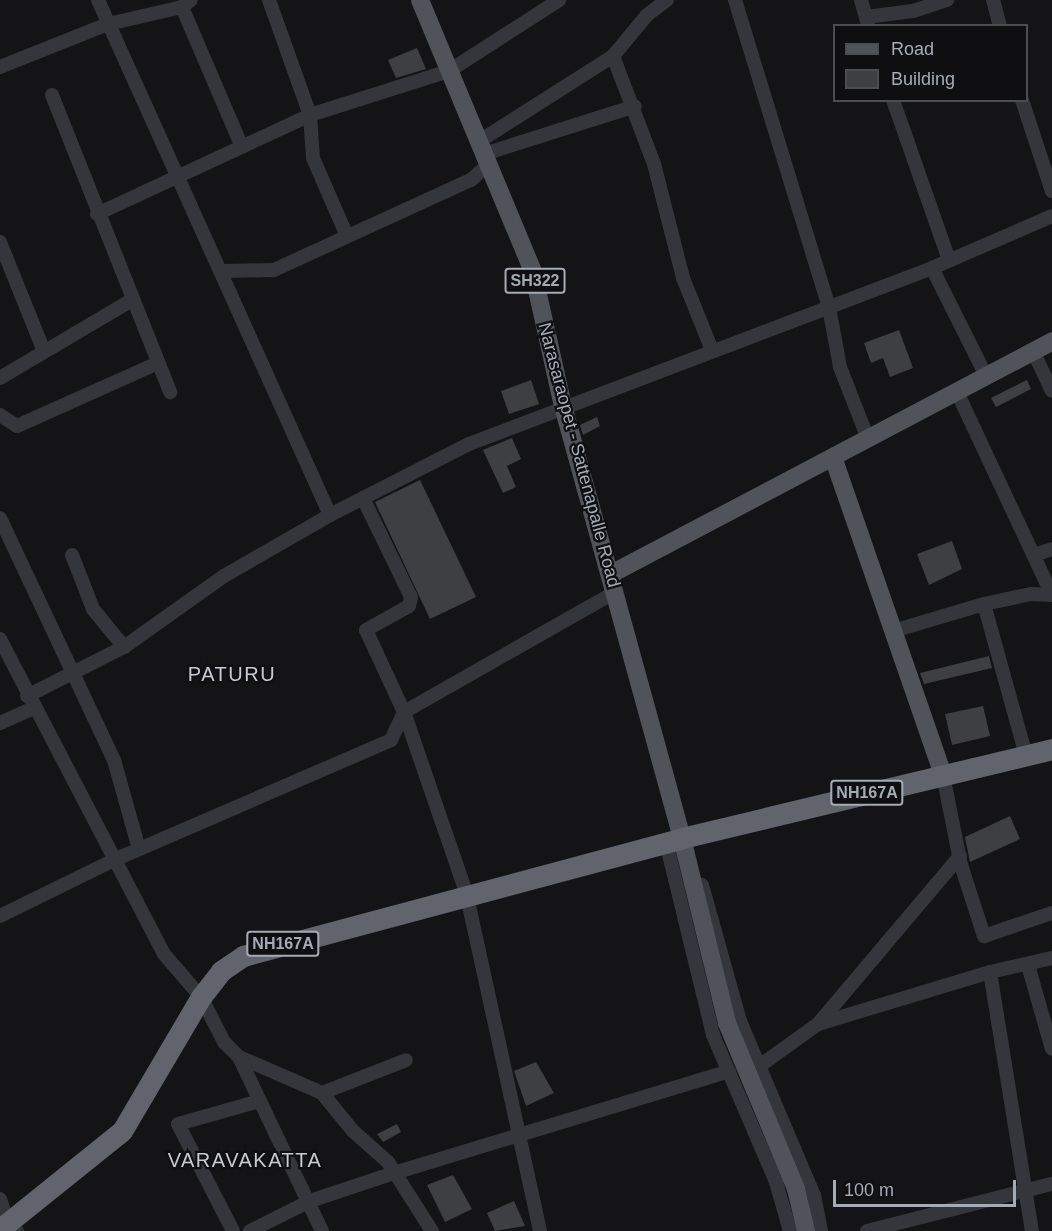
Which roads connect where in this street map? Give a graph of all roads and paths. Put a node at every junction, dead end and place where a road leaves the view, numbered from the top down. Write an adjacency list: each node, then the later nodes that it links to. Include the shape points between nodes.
1 (98, 0): 12 (street)
2 (269, 0): 21 (street)
3 (420, 0): 16 (main road, Narasaraopet - Sattenapalle Road / SH322)
4 (557, 0): 16 (street)
5 (668, 0): 14 (street, via 647,15)
6 (735, 0): 34 (street)
7 (861, 0): 11 (street)
8 (947, 0): 11 (street)
9 (993, 0): 13 (street)
10 (187, 4): 12 (street); 22 (street)
11 (868, 21)
12 (108, 24): 15 (street); 24 (street)
13 (999, 24)
14 (613, 56): 20 (street); 23 (street)
15 (0, 67)
16 (449, 71): 21 (street); 23 (main road, Narasaraopet - Sattenapalle Road / SH322)
17 (52, 95): 26 (street)
18 (894, 102): 30 (street)
19 (1023, 102): 25 (street)
20 (635, 106): 23 (street); 37 (street, via 683,278)
21 (310, 115): 22 (street); 28 (street, via 314,158)
22 (242, 147): 24 (street)
23 (484, 153): 28 (street, via 471,180); 45 (main road, Narasaraopet - Sattenapalle Road / SH322, via 532,272)
24 (175, 178): 26 (street); 32 (street)
25 (1052, 192)
26 (97, 214): 33 (street)
27 (1052, 216): 30 (street)
28 (346, 234): 32 (street, via 274,270)
29 (0, 242): 36 (street)
30 (949, 260): 31 (street)
31 (932, 268): 34 (street); 40 (street)
32 (222, 271): 50 (street)
33 (132, 300): 36 (street); 39 (street)
34 (829, 307): 37 (street); 47 (street, via 840,367)
35 (1052, 342): 38 (main road)
36 (44, 349): 41 (street)
37 (712, 350): 45 (street)
38 (1033, 351): 40 (main road); 42 (street)
39 (158, 363): 43 (street); 46 (street, via 17,426)
40 (986, 376): 44 (main road)
41 (0, 378)
42 (1052, 391)
43 (170, 392)
44 (957, 392): 47 (main road); 54 (street)
45 (563, 406): 49 (street, via 469,444); 55 (main road, Narasaraopet - Sattenapalle Road / SH322)
46 (0, 415)
47 (868, 439): 48 (main road)
48 (833, 457): 55 (main road); 58 (main road)
49 (363, 498): 50 (street); 63 (street, via 411,597 409,606 366,630)
50 (330, 515): 60 (street, via 224,576)
51 (0, 518): 61 (street)
52 (1052, 549): 54 (street)
53 (72, 555): 60 (street, via 93,609)
54 (1034, 555): 57 (street, via 1052,595 1031,594)
55 (611, 574): 56 (main road, Narasaraopet - Sattenapalle Road / SH322)
56 (615, 592): 63 (street); 68 (main road, Narasaraopet - Sattenapalle Road / SH322)
57 (984, 604): 58 (street); 66 (street)
58 (893, 631): 67 (main road)
59 (0, 639): 62 (street)
60 (124, 647): 61 (street)
61 (74, 675): 62 (street); 69 (street, via 114,760)
62 (30, 702): 64 (street); 71 (street)
63 (404, 712): 69 (street, via 392,740 381,747); 72 (street)
64 (0, 723)
65 (1052, 749): 66 (highway, NH167A)
66 (1026, 755): 67 (highway, NH167A)
67 (943, 775): 68 (highway, NH167A); 70 (street)
68 (679, 839): 72 (highway, NH167A); 83 (street); 84 (street, via 710,1025); 100 (main road, Narasaraopet - Sattenapalle Road, via 728,1023 796,1190)
69 (139, 849): 71 (street)
70 (960, 856): 73 (street, via 984,936); 79 (street)
71 (114, 860): 74 (street); 78 (street, via 164,954)
72 (467, 895): 78 (highway, NH167A, via 243,956 221,971); 87 (street)
73 (1052, 913)
74 (0, 916)
75 (1052, 958): 76 (street)
76 (1028, 965): 77 (street); 80 (street)
77 (990, 972): 79 (street); 90 (street)
78 (201, 998): 81 (street, via 224,1042); 93 (highway, NH167A, via 122,1131)
79 (818, 1024): 83 (street)
80 (1052, 1049)
81 (239, 1057): 85 (street); 86 (street)
82 (405, 1060): 85 (street)
83 (758, 1067): 101 (street, via 814,1196)
84 (729, 1071): 87 (street); 99 (street, via 776,1182)
85 (322, 1093): 88 (street)
86 (260, 1101): 92 (street); 94 (street, via 178,1124)
87 (519, 1134): 88 (street); 98 (street)
88 (394, 1173): 92 (street); 97 (street)
89 (1052, 1184): 90 (street)
90 (1027, 1190): 102 (street); 103 (street)
91 (0, 1199): 93 (street)
92 (310, 1201): 95 (street); 96 (street)
93 (8, 1227)
94 (233, 1231)
95 (250, 1231)
96 (322, 1231)
97 (432, 1231)
98 (540, 1231)
99 (790, 1231)
100 (806, 1231)
101 (821, 1231)
102 (867, 1231)
103 (1032, 1231)

